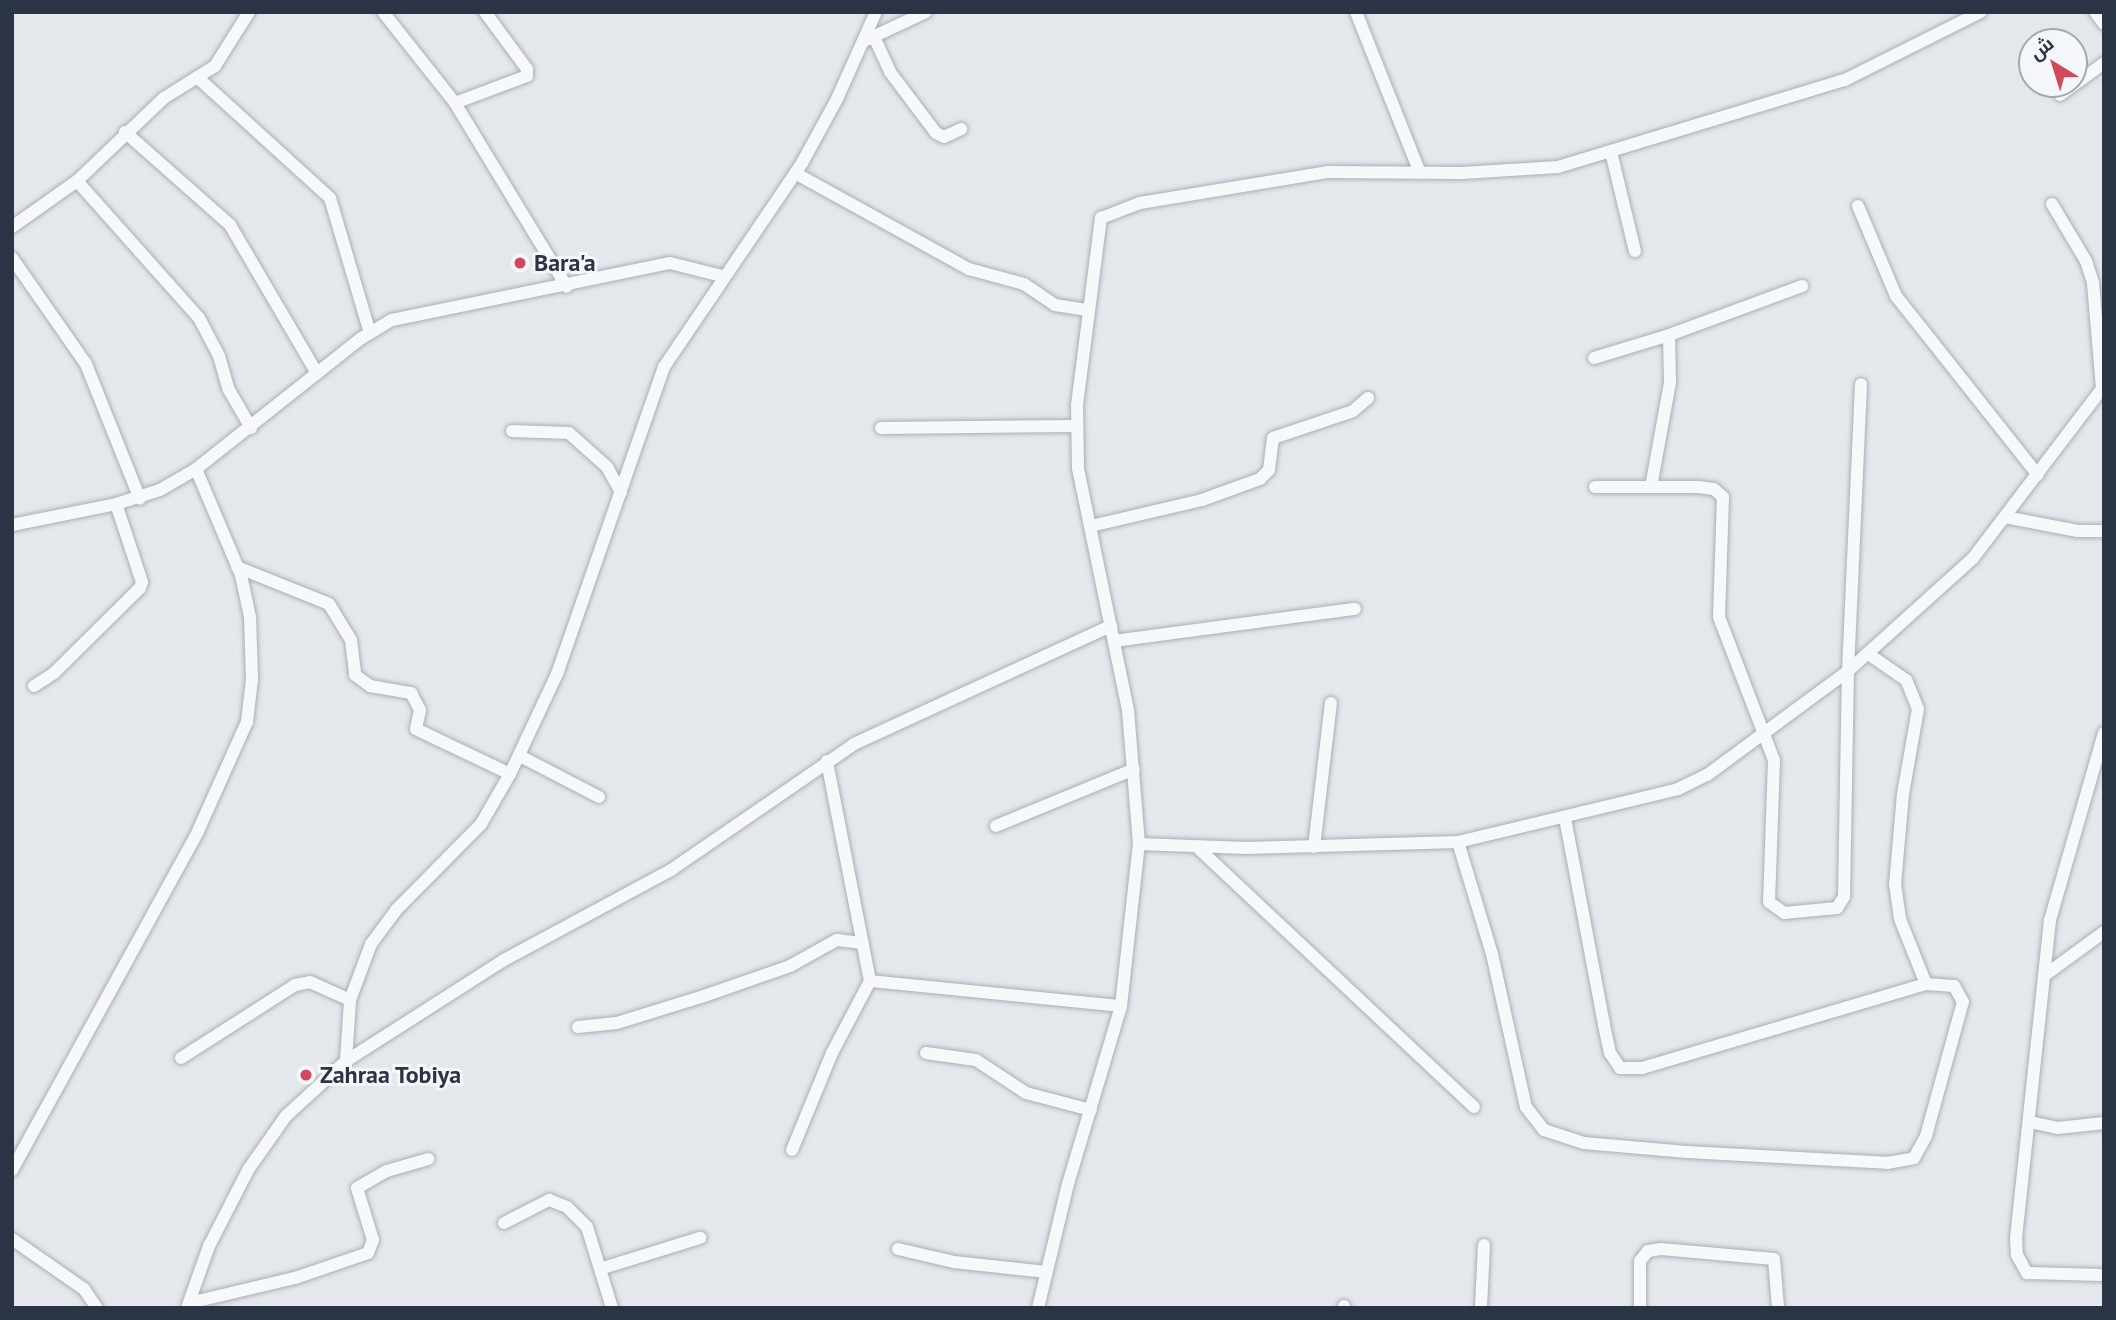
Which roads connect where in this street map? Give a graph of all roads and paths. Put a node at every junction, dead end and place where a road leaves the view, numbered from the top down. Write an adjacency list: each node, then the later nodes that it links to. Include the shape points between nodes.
1 (249, 12): 13 (street, via 221,59)
2 (383, 12): 14 (street)
3 (485, 12): 14 (street, via 509,42 527,76)
4 (876, 12): 10 (street)
5 (926, 12): 10 (street)
6 (1356, 12): 19 (street)
7 (1981, 12): 17 (street, via 1845,80)
8 (2095, 12): 9 (street)
9 (2104, 24)
10 (870, 39): 15 (street, via 936,133 944,137); 18 (street)
11 (2104, 63): 12 (street)
12 (2088, 75)
13 (197, 77): 16 (street); 30 (street, via 330,198)
14 (454, 103): 28 (street)
15 (961, 129)
16 (125, 132): 20 (street); 33 (street, via 230,225)
17 (1611, 152): 19 (street, via 1558,167); 24 (street)
18 (795, 173): 26 (street); 29 (street, via 961,266 1024,284 1055,305)
19 (1420, 173): 29 (street, via 1328,172 1114,210 1101,218)
20 (77, 181): 23 (street); 38 (street, via 200,318 229,390)
21 (2052, 204): 35 (street, via 2086,261 2093,283)
22 (1858, 206): 42 (street, via 1896,296)
23 (12, 227)
24 (1635, 251)
25 (12, 258): 46 (street, via 86,364)
26 (722, 276): 28 (street, via 670,263); 45 (street, via 664,366)
27 (1802, 286): 31 (street)
28 (568, 287): 30 (street, via 392,320)
29 (1088, 310): 37 (street)
30 (370, 333): 33 (street)
31 (1669, 335): 32 (street); 44 (street, via 1670,382)
32 (1594, 358)
33 (317, 373): 38 (street)
34 (1861, 384): 57 (street)
35 (2103, 386): 42 (street)
36 (1368, 398): 50 (street, via 1353,411 1273,438 1269,470 1260,479 1202,500)
37 (1076, 426): 39 (street); 50 (street, via 1078,468)
38 (251, 428): 41 (street)
39 (881, 428)
40 (512, 431): 45 (street, via 569,433 607,467)
41 (196, 469): 46 (street); 52 (street)
42 (2038, 475): 48 (street)
43 (1595, 487): 44 (street)
44 (1651, 487): 61 (street, via 1698,486 1714,489 1723,497 1719,617)
45 (621, 492): 62 (street, via 557,674)
46 (140, 499): 47 (street)
47 (116, 504): 49 (street); 58 (street, via 142,582 140,588 54,673)
48 (2005, 517): 51 (street, via 2078,531); 56 (street, via 1973,558)
49 (12, 525)
50 (1091, 526): 54 (street)
51 (2104, 531)
52 (237, 567): 65 (street, via 330,604 351,640 355,675 370,685 411,693 420,710 416,729); 90 (street, via 253,645 250,702 240,743 198,831)
53 (1355, 609): 55 (street)
54 (1111, 626): 55 (street); 63 (street, via 936,703)
55 (1114, 641): 64 (street)
56 (1867, 653): 57 (street); 77 (street, via 1906,680 1918,709 1903,794 1895,885 1903,930)
57 (1848, 671): 61 (street); 61 (street, via 1844,897 1837,908 1784,913 1771,906 1774,760)
58 (34, 685)
59 (1331, 702): 72 (street)
60 (2104, 733): 75 (street, via 2050,919)
61 (1763, 734): 67 (street, via 1678,789)
62 (520, 756): 65 (street); 66 (street)
63 (827, 761): 74 (street); 83 (street, via 671,870 504,960)
64 (1134, 769): 68 (street); 70 (street)
65 (510, 774): 78 (street, via 481,824 397,909 371,944)
66 (599, 797)
67 (1565, 818): 69 (street); 77 (street, via 1610,1053 1620,1068 1642,1068)
68 (996, 826)
69 (1458, 842): 72 (street); 77 (street, via 1489,943 1526,1107 1536,1123 1559,1136 1584,1143 1687,1152 1907,1161 1921,1150 1964,1002 1954,986)
70 (1139, 844): 71 (street); 79 (street)
71 (1197, 847): 72 (street); 84 (street)
72 (1314, 847)
73 (2104, 932): 75 (street)
74 (863, 943): 76 (street); 80 (street, via 837,940 790,967 704,996 617,1023)
75 (2045, 975): 86 (street)
76 (870, 981): 79 (street); 88 (street, via 832,1053)
77 (1926, 984)
78 (350, 1000): 82 (street, via 310,982 295,985); 83 (street)
79 (1121, 1006): 85 (street)
80 (578, 1027)
81 (926, 1053): 85 (street, via 976,1060 1027,1093)
82 (181, 1058)
83 (346, 1061): 99 (street, via 286,1116 248,1170 209,1246)
84 (1474, 1107)
85 (1091, 1110): 97 (street)
86 (2030, 1122): 87 (street, via 2058,1128); 98 (street, via 2016,1238 2022,1267 2036,1277)
87 (2104, 1123)
88 (792, 1150)
89 (428, 1159): 99 (street, via 387,1171 357,1188 373,1240 368,1253)
90 (12, 1170)
91 (504, 1223): 96 (street, via 549,1200 562,1203 587,1227)
92 (700, 1238): 96 (street)
93 (12, 1239): 100 (street, via 84,1289)
94 (1484, 1245): 103 (street)
95 (898, 1249): 97 (street, via 954,1262)
96 (603, 1268): 101 (street)
97 (1046, 1272): 102 (street)
98 (2104, 1275)
99 (188, 1306)
100 (97, 1308)
101 (612, 1308)
102 (1038, 1308)
103 (1481, 1308)
104 (1640, 1308): 105 (street, via 1640,1261 1648,1251 1661,1248 1774,1259)
105 (1778, 1308)

